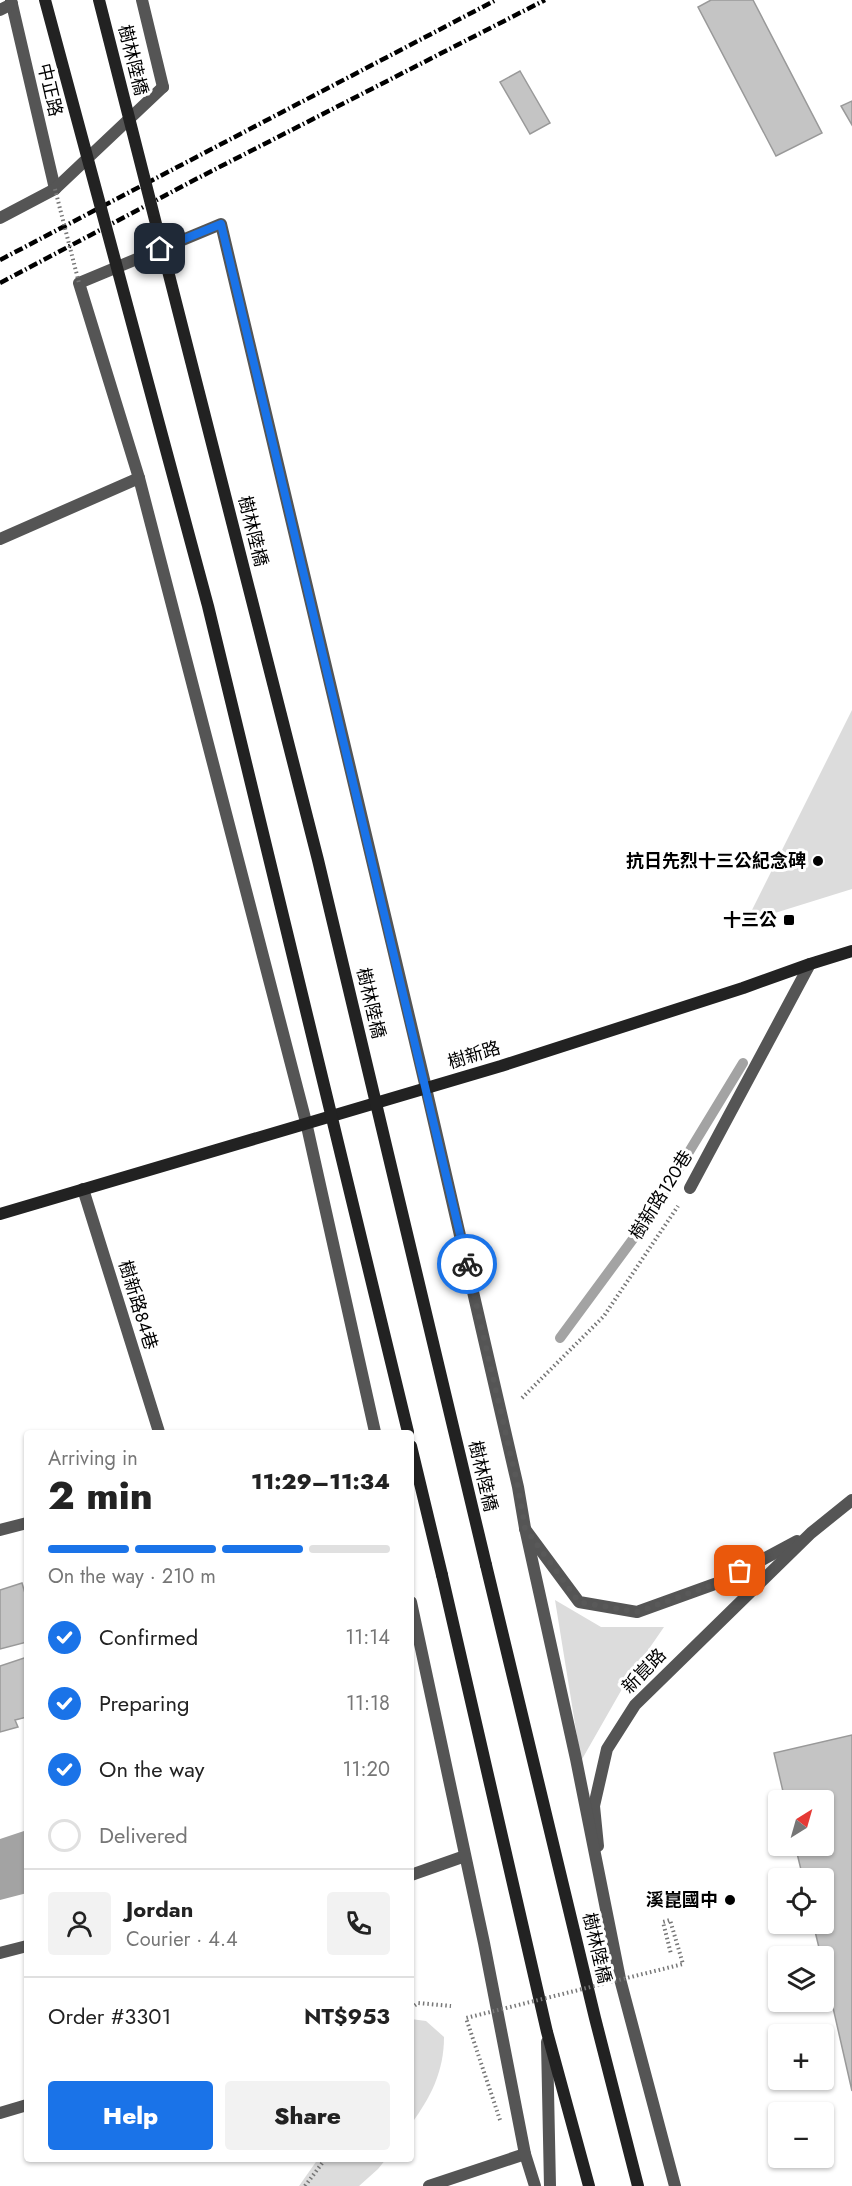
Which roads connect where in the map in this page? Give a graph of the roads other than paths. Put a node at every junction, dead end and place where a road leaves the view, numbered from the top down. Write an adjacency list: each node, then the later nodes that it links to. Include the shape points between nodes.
1 (45, 0): 18 (main road, bridge, via 208,606)
2 (99, 0): 31 (main road, 樹林陸橋, bridge, via 318,860)
3 (142, 0): 5 (street, via 163,87)
4 (7, 5): 5 (street, 中正路)
5 (55, 189): 6 (street)
6 (0, 218)
7 (139, 478): 8 (street); 11 (street, via 79,283 221,224); 12 (street)
8 (0, 539)
9 (852, 951): 10 (main road, 樹新路)
10 (810, 964): 11 (main road, 樹新路); 13 (street, 樹新路120巷)
11 (426, 1088): 12 (main road, 樹新路); 22 (street)
12 (306, 1122): 14 (main road, 樹新路); 17 (street)
13 (690, 1188)
14 (83, 1189): 15 (main road, 樹新路); 16 (street, 樹新路84巷)
15 (0, 1214)
16 (158, 1430)
17 (375, 1430)
18 (408, 1430)
19 (414, 1458): 32 (main road, bridge)
20 (852, 1500): 24 (street, 新崑路)
21 (24, 1524): 23 (street)
22 (525, 1528): 24 (street, 新崑路, via 579,1602 637,1612 723,1581); 28 (street)
23 (0, 1530)
24 (811, 1533): 28 (street, 新崑路, via 635,1705 607,1749 594,1806)
25 (414, 1616): 26 (street)
26 (465, 1857): 27 (street); 35 (street)
27 (414, 1874)
28 (602, 1880): 42 (street, via 620,1979)
29 (24, 1947): 30 (street)
30 (0, 1953)
31 (595, 2018): 40 (main road, 樹林陸橋); 41 (street)
32 (547, 2032): 38 (street); 39 (main road)
33 (24, 2106): 34 (street)
34 (0, 2113)
35 (525, 2154): 36 (street); 37 (street)
36 (429, 2186)
37 (535, 2186)
38 (550, 2186)
39 (589, 2186)
40 (638, 2186)
41 (644, 2186)
42 (675, 2186)

